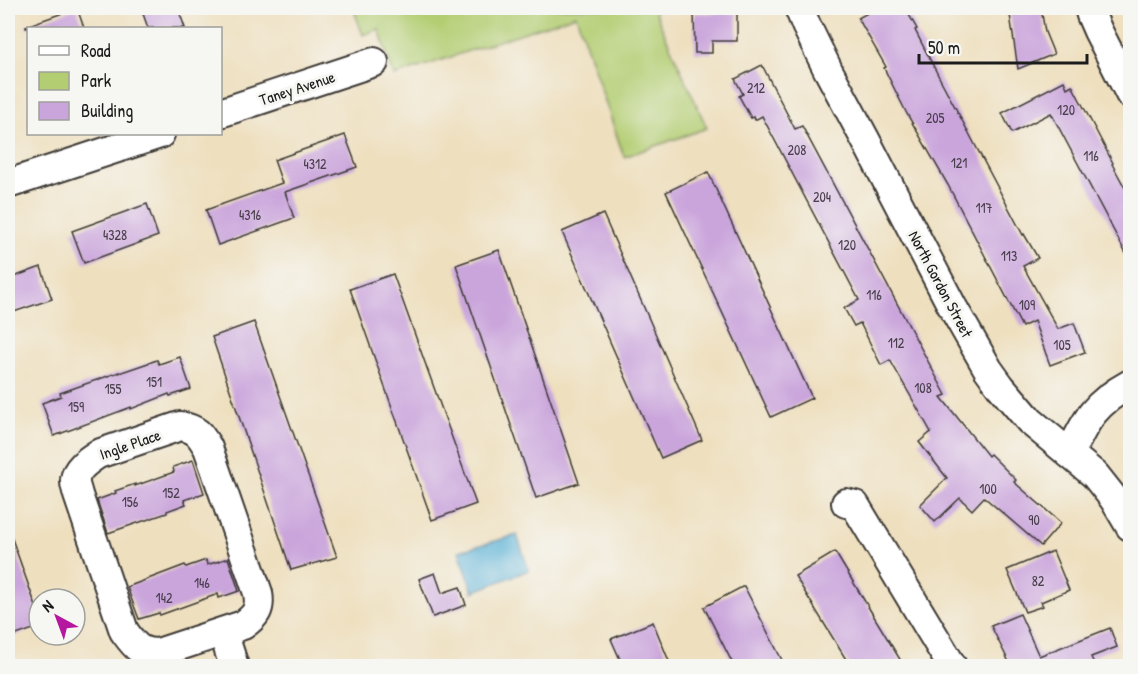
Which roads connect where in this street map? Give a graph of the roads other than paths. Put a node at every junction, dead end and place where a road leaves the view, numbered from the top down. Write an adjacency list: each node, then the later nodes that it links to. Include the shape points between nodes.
1 (799, 8): 9 (street, North Gordon Street, via 941,287 988,369 1030,421)
2 (1089, 8): 4 (street)
3 (374, 62): 5 (street, Taney Avenue)
4 (1131, 94)
5 (222, 112)
6 (157, 135): 7 (street)
7 (8, 184)
8 (1131, 384): 9 (street, via 1093,411)
9 (1070, 454): 11 (street, North Gordon Street, via 1095,475)
10 (846, 503): 14 (street, via 855,505)
11 (1131, 526)
12 (223, 632): 12 (street, Ingle Place, via 251,620 260,603 202,438 191,428 180,426 98,453 86,461 75,485 124,631 136,648 158,653); 13 (street)
13 (234, 666)
14 (952, 666)

